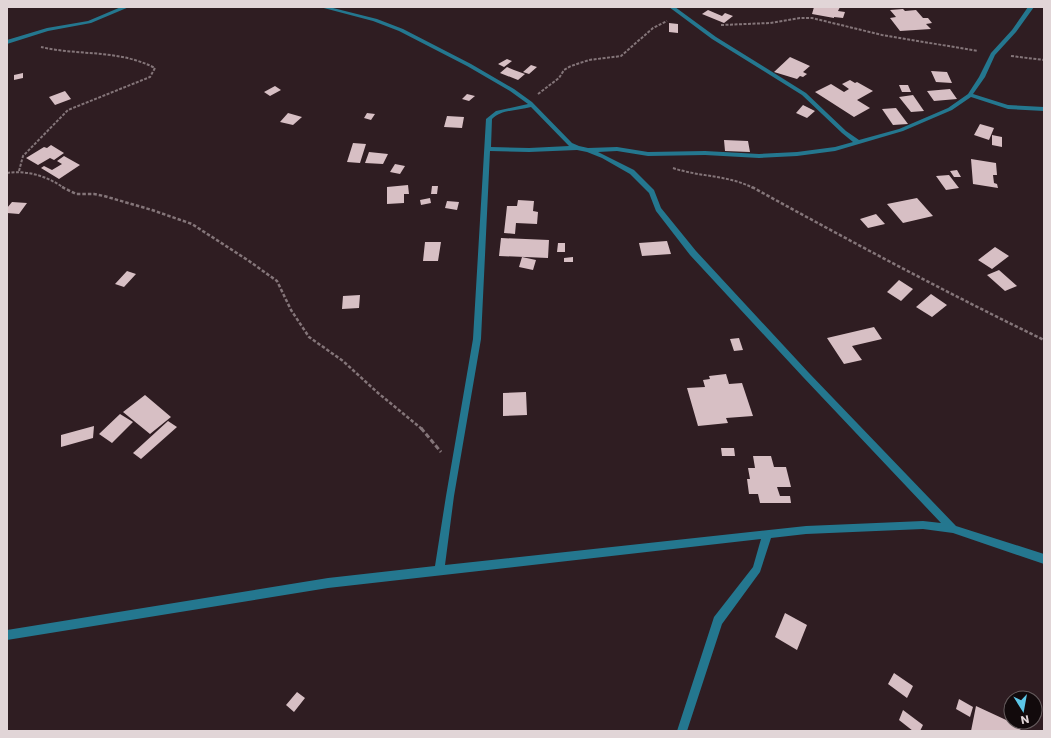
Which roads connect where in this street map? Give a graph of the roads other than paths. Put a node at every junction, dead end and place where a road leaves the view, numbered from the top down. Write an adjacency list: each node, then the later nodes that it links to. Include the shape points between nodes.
1 (126, 7): 5 (street, via 89,22)
2 (323, 7): 7 (street, via 401,30 469,65)
3 (672, 7): 9 (street, via 714,38 804,94)
4 (1031, 7): 6 (street, via 993,54)
5 (7, 42)
6 (970, 95): 8 (street, via 1008,107); 9 (street, via 950,109 901,130)
7 (531, 104): 10 (street); 11 (street, via 492,115 489,119)
8 (1044, 109)
9 (857, 142): 12 (street, via 835,149 759,156 705,153 648,154 603,148)
10 (577, 148): 11 (street); 12 (street)
11 (488, 149): 16 (street, via 476,339)
12 (588, 150): 13 (street, via 632,172 652,192 658,209 693,252)
13 (953, 529): 14 (street, via 923,525 884,526 806,530); 15 (street)
14 (768, 535): 16 (street); 18 (street, via 757,569 718,621)
15 (1044, 559)
16 (439, 571): 17 (street, via 328,583)
17 (7, 634)
18 (682, 731)

